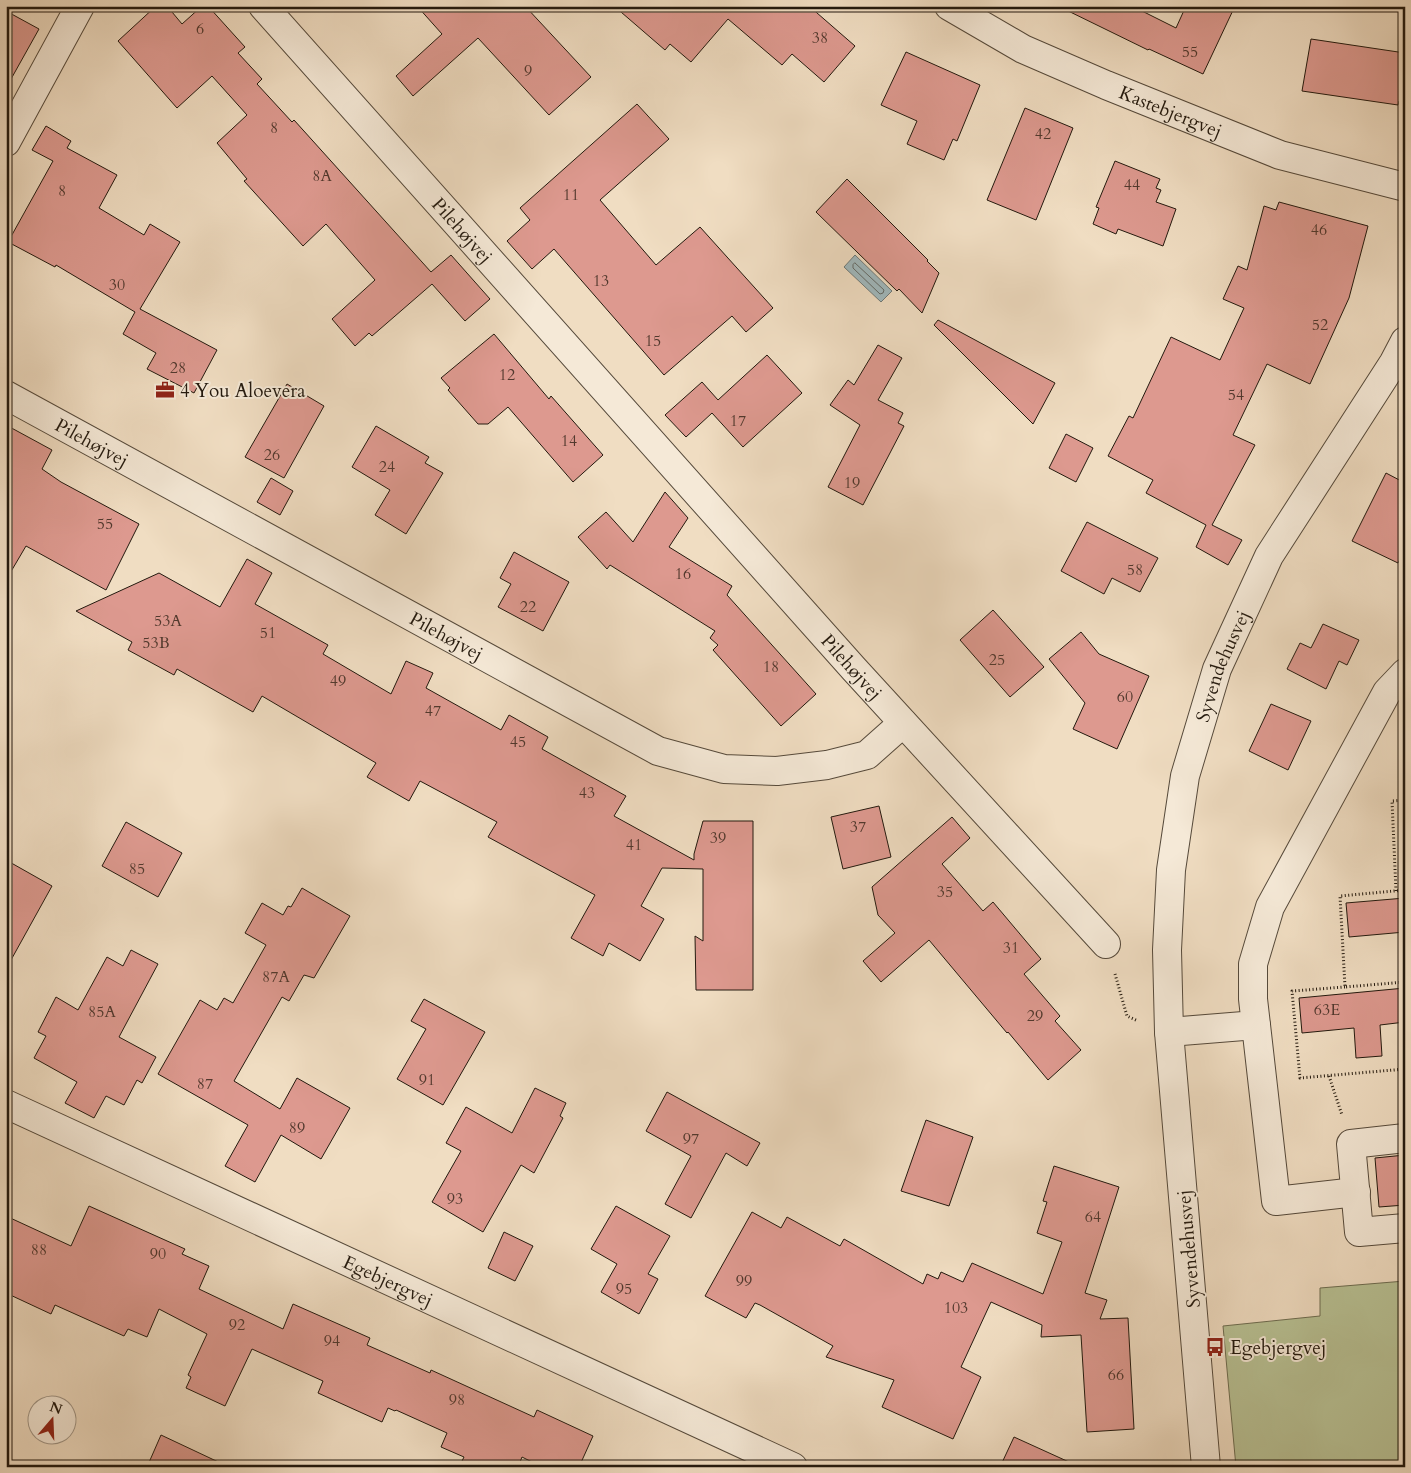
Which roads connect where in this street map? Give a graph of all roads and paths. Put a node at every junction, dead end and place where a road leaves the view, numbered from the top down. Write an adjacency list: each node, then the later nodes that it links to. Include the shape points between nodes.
1 (80, 6): 4 (street)
2 (263, 6): 9 (street, Pilehøjvej)
3 (949, 6): 5 (street, Kastebjergvej, via 1023,49 1271,151)
4 (6, 142)
5 (1405, 187)
6 (1405, 341): 17 (street, Syvendehusvej, via 1268,556 1217,669 1185,776 1172,870 1167,950)
7 (6, 395): 9 (street, Pilehøjvej, via 658,751 724,769 777,771 827,766 866,755)
8 (1405, 673): 16 (street, via 1387,692 1270,908 1253,964)
9 (902, 723): 13 (street, Pilehøjvej)
10 (1405, 800): 12 (path, via 1392,801)
11 (1405, 890): 12 (path)
12 (1396, 891): 15 (path, via 1340,896)
13 (1106, 944): 17 (path, via 1127,1016)
14 (1405, 982): 15 (path)
15 (1345, 987): 19 (path, via 1292,991 1300,1078)
16 (1256, 1025): 17 (street); 23 (street, via 1276,1201)
17 (1169, 1032): 26 (street, Syvendehusvej)
18 (1405, 1070): 19 (path)
19 (1329, 1076): 22 (path)
20 (6, 1104): 25 (street, Egebjergvej)
21 (1405, 1138): 22 (street)
22 (1351, 1144): 23 (street)
23 (1356, 1192): 24 (street, via 1360,1232)
24 (1405, 1228)
25 (776, 1463)
26 (1206, 1467)

